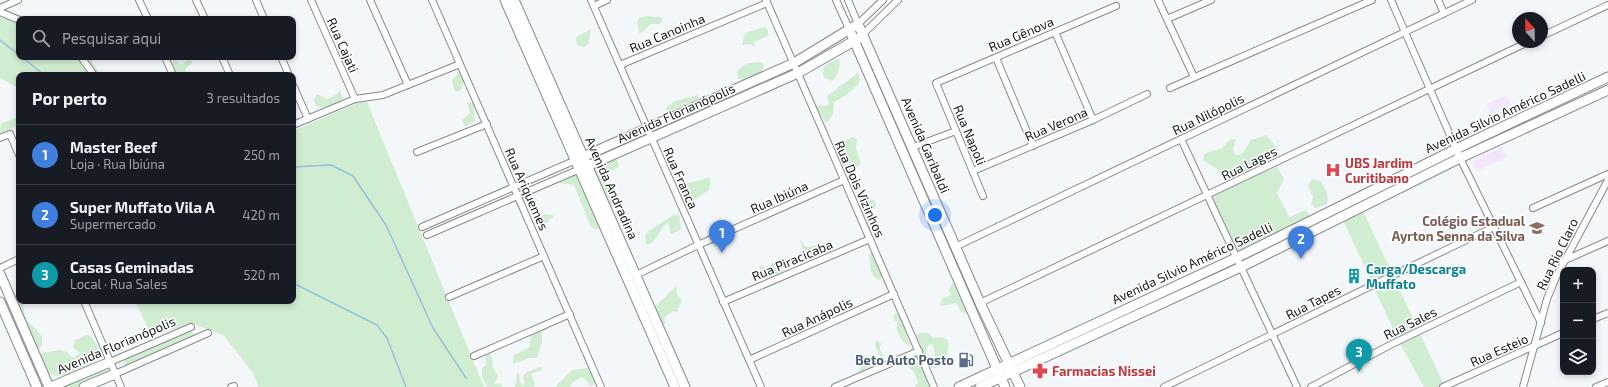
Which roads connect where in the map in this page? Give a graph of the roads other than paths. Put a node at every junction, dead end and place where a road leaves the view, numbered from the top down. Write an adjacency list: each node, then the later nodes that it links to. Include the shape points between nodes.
1 (18, 0): 25 (street)
2 (139, 0): 28 (street)
3 (196, 0): 29 (street)
4 (256, 0): 30 (street)
5 (311, 0): 63 (street, Rua Cajati)
6 (370, 0): 57 (street)
7 (432, 0): 46 (street, Rua Ariquemes)
8 (505, 0): 79 (main road, Avenida Andradina)
9 (514, 0): 79 (main road, Avenida Andradina)
10 (607, 0): 22 (street)
11 (836, 0): 34 (street, Avenida Garibaldi)
12 (848, 0): 33 (street, Avenida Garibaldi)
13 (883, 0): 33 (street)
14 (898, 0): 38 (street, Avenida Florianópolis)
15 (1158, 0): 32 (street)
16 (1211, 0): 32 (street)
17 (1372, 0): 54 (street)
18 (1391, 0): 35 (street)
19 (1438, 0): 27 (street)
20 (1472, 0): 27 (street, Rua Nilópolis)
21 (766, 1): 47 (street, Rua Dois Vizinhos); 48 (street, Rua Canoinha)
22 (592, 3): 48 (street, Rua Franca)
23 (1608, 5): 37 (street)
24 (1116, 6): 36 (street, Rua Gênova)
25 (0, 8)
26 (0, 12): 31 (street)
27 (1444, 13): 35 (street, Rua Nilópolis)
28 (147, 16)
29 (204, 16)
30 (263, 16)
31 (16, 19)
32 (1167, 19): 54 (street)
33 (858, 24): 34 (main road); 38 (main road, Avenida Garibaldi)
34 (850, 31): 39 (main road, Avenida Garibaldi); 47 (main road)
35 (1404, 31): 59 (street); 72 (street, Rua Nilópolis)
36 (1055, 32): 41 (street, Rua Gênova); 65 (street)
37 (1548, 33)
38 (863, 34): 39 (main road, Avenida Florianópolis); 74 (main road, Avenida Garibaldi)
39 (855, 41): 53 (main road, Avenida Florianópolis); 78 (main road, Avenida Garibaldi)
40 (1515, 48): 59 (street, Rua Lages)
41 (996, 58): 56 (street, Rua Gênova); 73 (street)
42 (83, 60): 49 (street)
43 (166, 60): 50 (street)
44 (223, 60): 51 (street)
45 (282, 60): 52 (street)
46 (460, 64): 57 (street); 67 (street, Rua Ariquemes)
47 (794, 64): 53 (street, Rua Dois Vizinhos); 68 (main road)
48 (620, 65): 68 (street, Rua Franca)
49 (92, 72)
50 (172, 72)
51 (229, 72)
52 (288, 72)
53 (798, 73): 71 (main road, Avenida Florianópolis); 85 (street, Rua Dois Vizinhos)
54 (1194, 77): 58 (street)
55 (1608, 77): 76 (main road, Avenida Silvio Américo Sadelli)
56 (936, 83): 69 (street, Rua Napoli)
57 (408, 86): 63 (street, via 383,95)
58 (1170, 88)
59 (1429, 88): 76 (street); 91 (street, Rua Lages)
60 (1608, 90): 80 (main road, Avenida Silvio Américo Sadelli)
61 (296, 92): 64 (street)
62 (1147, 94): 65 (street, Rua Verona)
63 (355, 99): 64 (street)
64 (308, 119): 66 (street)
65 (1093, 120): 73 (street, Rua Verona)
66 (296, 124)
67 (487, 124): 77 (street); 87 (street, Rua Ariquemes)
68 (647, 128): 71 (street, Rua Franca); 79 (main road)
69 (956, 131): 74 (street); 82 (street, Rua Napoli)
70 (0, 138): 75 (street, via 10,134)
71 (652, 138): 81 (main road, Avenida Florianópolis); 99 (street, Rua Franca)
72 (1180, 139): 91 (street); 100 (street, Rua Nilópolis)
73 (1033, 146): 82 (street, Rua Verona)
74 (913, 147): 78 (main road); 95 (main road, Avenida Garibaldi)
75 (16, 148)
76 (1456, 149): 80 (street); 84 (main road, Avenida Silvio Américo Sadelli)
77 (417, 152)
78 (903, 152): 95 (main road, Avenida Garibaldi)
79 (580, 158): 81 (main road, Avenida Andradina); 87 (street)
80 (1460, 158): 88 (main road, Avenida Silvio Américo Sadelli); 94 (street)
81 (584, 168): 89 (street, Avenida Florianópolis); 108 (main road, Avenida Andradina); 119 (main road, Avenida Andradina)
82 (973, 171): 90 (street, Rua Napoli)
83 (1608, 174): 92 (street)
84 (1394, 179): 88 (main road); 102 (main road, Avenida Silvio Américo Sadelli)
85 (844, 180): 97 (street, Rua Dois Vizinhos); 99 (street, Rua Ibiúna)
86 (1608, 180): 104 (street, Rua Rio Claro)
87 (514, 187): 89 (street, Rua Ariquemes); 93 (street)
88 (1399, 188): 105 (main road, Avenida Silvio Américo Sadelli)
89 (518, 196): 96 (street, Avenida Florianópolis); 101 (street, Rua Ariquemes)
90 (983, 196)
91 (1207, 196): 102 (street); 114 (street, Rua Lages)
92 (1533, 208)
93 (422, 227)
94 (1494, 227): 109 (street); 127 (street, Rua Tapes)
95 (945, 235): 100 (main road, Avenida Garibaldi)
96 (427, 236)
97 (870, 239): 110 (street, Rua Dois Vizinhos); 113 (street, Rua Piracicaba)
98 (1608, 241): 104 (street)
99 (698, 245): 108 (street, Rua Ibiúna); 113 (street, Rua Franca)
100 (951, 249): 114 (main road, Avenida Garibaldi); 134 (main road, Avenida Garibaldi)
101 (544, 256): 111 (street); 118 (street, Rua Ariquemes)
102 (1236, 258): 105 (street); 117 (main road, Avenida Silvio Américo Sadelli)
103 (16, 261): 106 (street)
104 (1563, 261): 123 (street, Rua Rio Claro)
105 (1241, 267): 122 (main road, Avenida Silvio Américo Sadelli); 127 (street)
106 (0, 268)
107 (0, 274): 140 (main road)
108 (636, 275): 116 (main road, Avenida Andradina)
109 (1521, 282): 123 (street); 155 (street, Rua Sales, via 1392,344)
110 (894, 294): 129 (street, Rua Dois Vizinhos); 131 (street, Rua Anápolis)
111 (448, 297)
112 (0, 302): 139 (main road)
113 (723, 302): 131 (street, Rua Franca)
114 (980, 303): 133 (main road, Avenida Garibaldi)
115 (85, 304): 132 (street)
116 (652, 310): 119 (main road); 145 (main road, Avenida Andradina)
117 (1116, 313): 122 (main road); 133 (main road, Avenida Silvio Américo Sadelli)
118 (570, 314): 130 (street); 143 (street, Rua Ariquemes)
119 (643, 314): 144 (main road, Avenida Andradina)
120 (1608, 314): 121 (street)
121 (1596, 319)
122 (1120, 322): 135 (main road, Avenida Silvio Américo Sadelli)
123 (1540, 323): 128 (street, Rua Rio Claro)
124 (191, 327): 132 (street, Avenida Florianópolis)
125 (208, 333): 136 (street, Avenida Florianópolis)
126 (1560, 334): 128 (street, Rua Esteio)
127 (1272, 335): 153 (street, Rua Tapes); 154 (street)
128 (1535, 346): 156 (street, Rua Esteio); 157 (street, Rua Rio Claro)
129 (919, 351): 147 (street); 148 (street, Rua Dois Vizinhos)
130 (474, 356)
131 (749, 360): 146 (street, Rua Franca)
132 (110, 362): 136 (street); 140 (main road, Avenida Florianópolis)
133 (1008, 363): 134 (main road, Avenida Silvio Américo Sadelli); 135 (main road, Avenida Garibaldi)
134 (997, 369): 137 (main road, Avenida Garibaldi); 149 (main road, Avenida Silvio Américo Sadelli)
135 (1013, 372): 137 (main road, Avenida Silvio Américo Sadelli); 152 (main road, Avenida Garibaldi)
136 (115, 374): 141 (main road, Avenida Florianópolis); 142 (street)
137 (1001, 378): 150 (main road, Avenida Silvio Américo Sadelli); 151 (main road, Avenida Garibaldi)
138 (1608, 382): 158 (street)
139 (37, 387)
140 (50, 387)
141 (84, 387)
142 (121, 387)
143 (601, 387)
144 (674, 387)
145 (685, 387)
146 (761, 387)
147 (835, 387)
148 (934, 387)
149 (959, 387)
150 (980, 387)
151 (1005, 387)
152 (1020, 387)
153 (1164, 387)
154 (1296, 387)
155 (1311, 387)
156 (1443, 387)
157 (1523, 387)
158 (1596, 387)

